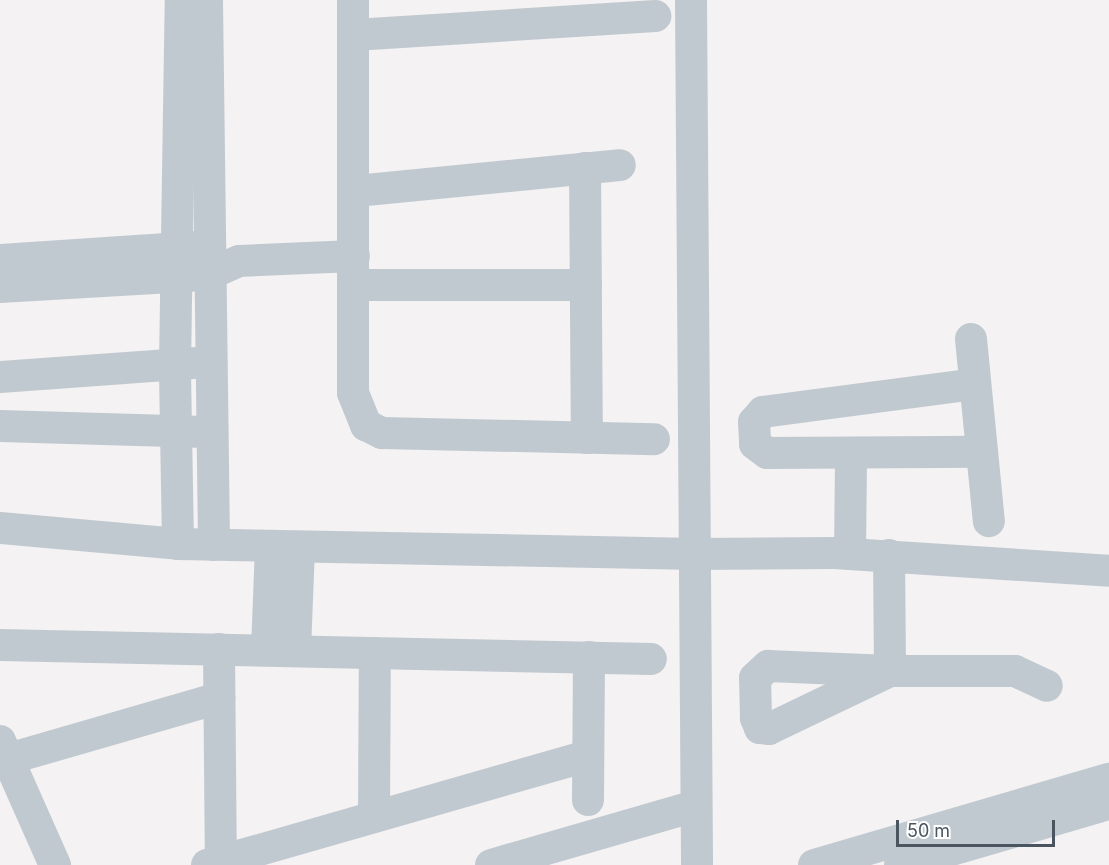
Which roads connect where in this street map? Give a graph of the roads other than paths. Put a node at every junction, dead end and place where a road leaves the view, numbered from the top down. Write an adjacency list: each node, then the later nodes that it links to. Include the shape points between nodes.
1 (181, 0): 12 (street)
2 (207, 0): 11 (street)
3 (354, 0): 7 (street)
4 (691, 0): 34 (street)
5 (589, 10): 6 (street); 7 (street)
6 (655, 15)
7 (354, 35): 10 (street)
8 (620, 165): 9 (street)
9 (585, 168): 10 (street); 15 (street)
10 (356, 191): 13 (street)
11 (210, 260): 12 (street); 13 (street); 17 (street)
12 (176, 262): 14 (street); 18 (street)
13 (354, 270): 15 (street); 24 (street, via 353,393 366,425 382,433)
14 (6, 273)
15 (586, 285): 24 (street)
16 (970, 339): 20 (street)
17 (211, 362): 18 (street); 23 (street)
18 (175, 365): 19 (street); 22 (street)
19 (0, 377)
20 (975, 384): 26 (street); 27 (street, via 763,412 754,422 759,450)
21 (0, 426): 22 (street)
22 (177, 431): 23 (street); 30 (street)
23 (212, 432): 31 (street)
24 (587, 438): 25 (street)
25 (654, 439)
26 (982, 452): 27 (street); 28 (street)
27 (844, 453): 33 (street)
28 (989, 521)
29 (0, 528): 30 (street)
30 (178, 544): 31 (street)
31 (214, 545): 32 (street)
32 (285, 546): 34 (street); 39 (street)
33 (842, 553): 34 (street); 35 (street)
34 (697, 554): 50 (street)
35 (898, 556): 36 (street); 43 (street, via 898,670 1015,671)
36 (1109, 571)
37 (0, 645): 38 (street)
38 (219, 649): 39 (street); 44 (street)
39 (281, 651): 40 (street)
40 (375, 653): 41 (street); 51 (street)
41 (589, 657): 42 (street); 46 (street)
42 (651, 659)
43 (1047, 686)
44 (219, 698): 45 (street); 53 (street)
45 (4, 749): 54 (street)
46 (588, 756): 48 (street); 51 (street)
47 (1109, 779): 52 (street)
48 (588, 800)
49 (1109, 804): 58 (street)
50 (695, 806): 55 (street); 56 (street)
51 (374, 817): 53 (street)
52 (861, 858): 57 (street)
53 (214, 863)
54 (55, 865)
55 (491, 865)
56 (697, 865)
57 (813, 865)
58 (900, 865)

